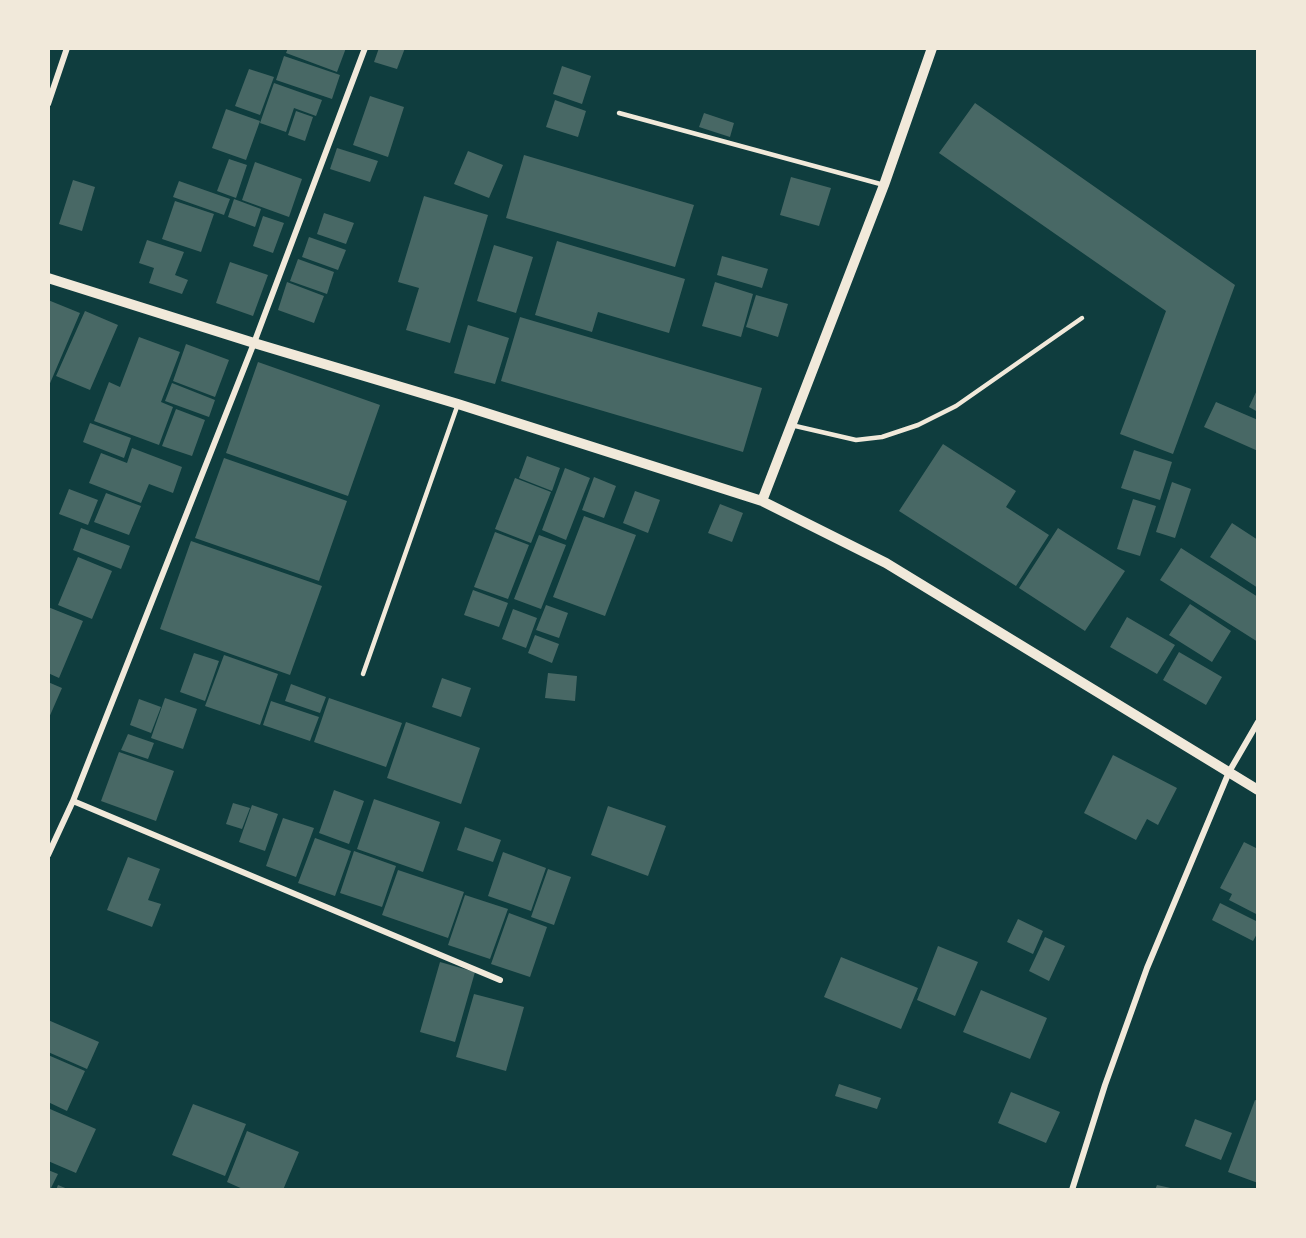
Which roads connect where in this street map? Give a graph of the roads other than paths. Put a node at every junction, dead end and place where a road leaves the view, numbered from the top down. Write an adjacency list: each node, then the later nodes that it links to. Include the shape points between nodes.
1 (67, 48): 4 (street)
2 (365, 48): 9 (street)
3 (932, 48): 6 (street)
4 (48, 104)
5 (619, 113): 6 (lane)
6 (884, 184): 11 (street)
7 (48, 278): 9 (street)
8 (1082, 318): 11 (lane, via 956,406 918,425 882,437 856,440)
9 (254, 343): 10 (street); 17 (street)
10 (458, 404): 12 (street); 13 (lane)
11 (791, 425): 12 (street)
12 (762, 501): 15 (street, via 886,563)
13 (363, 674)
14 (1258, 722): 15 (street)
15 (1229, 772): 16 (street); 20 (street, via 1147,968)
16 (1258, 790)
17 (73, 801): 18 (street); 19 (street)
18 (48, 855)
19 (500, 980)
20 (1072, 1190)

